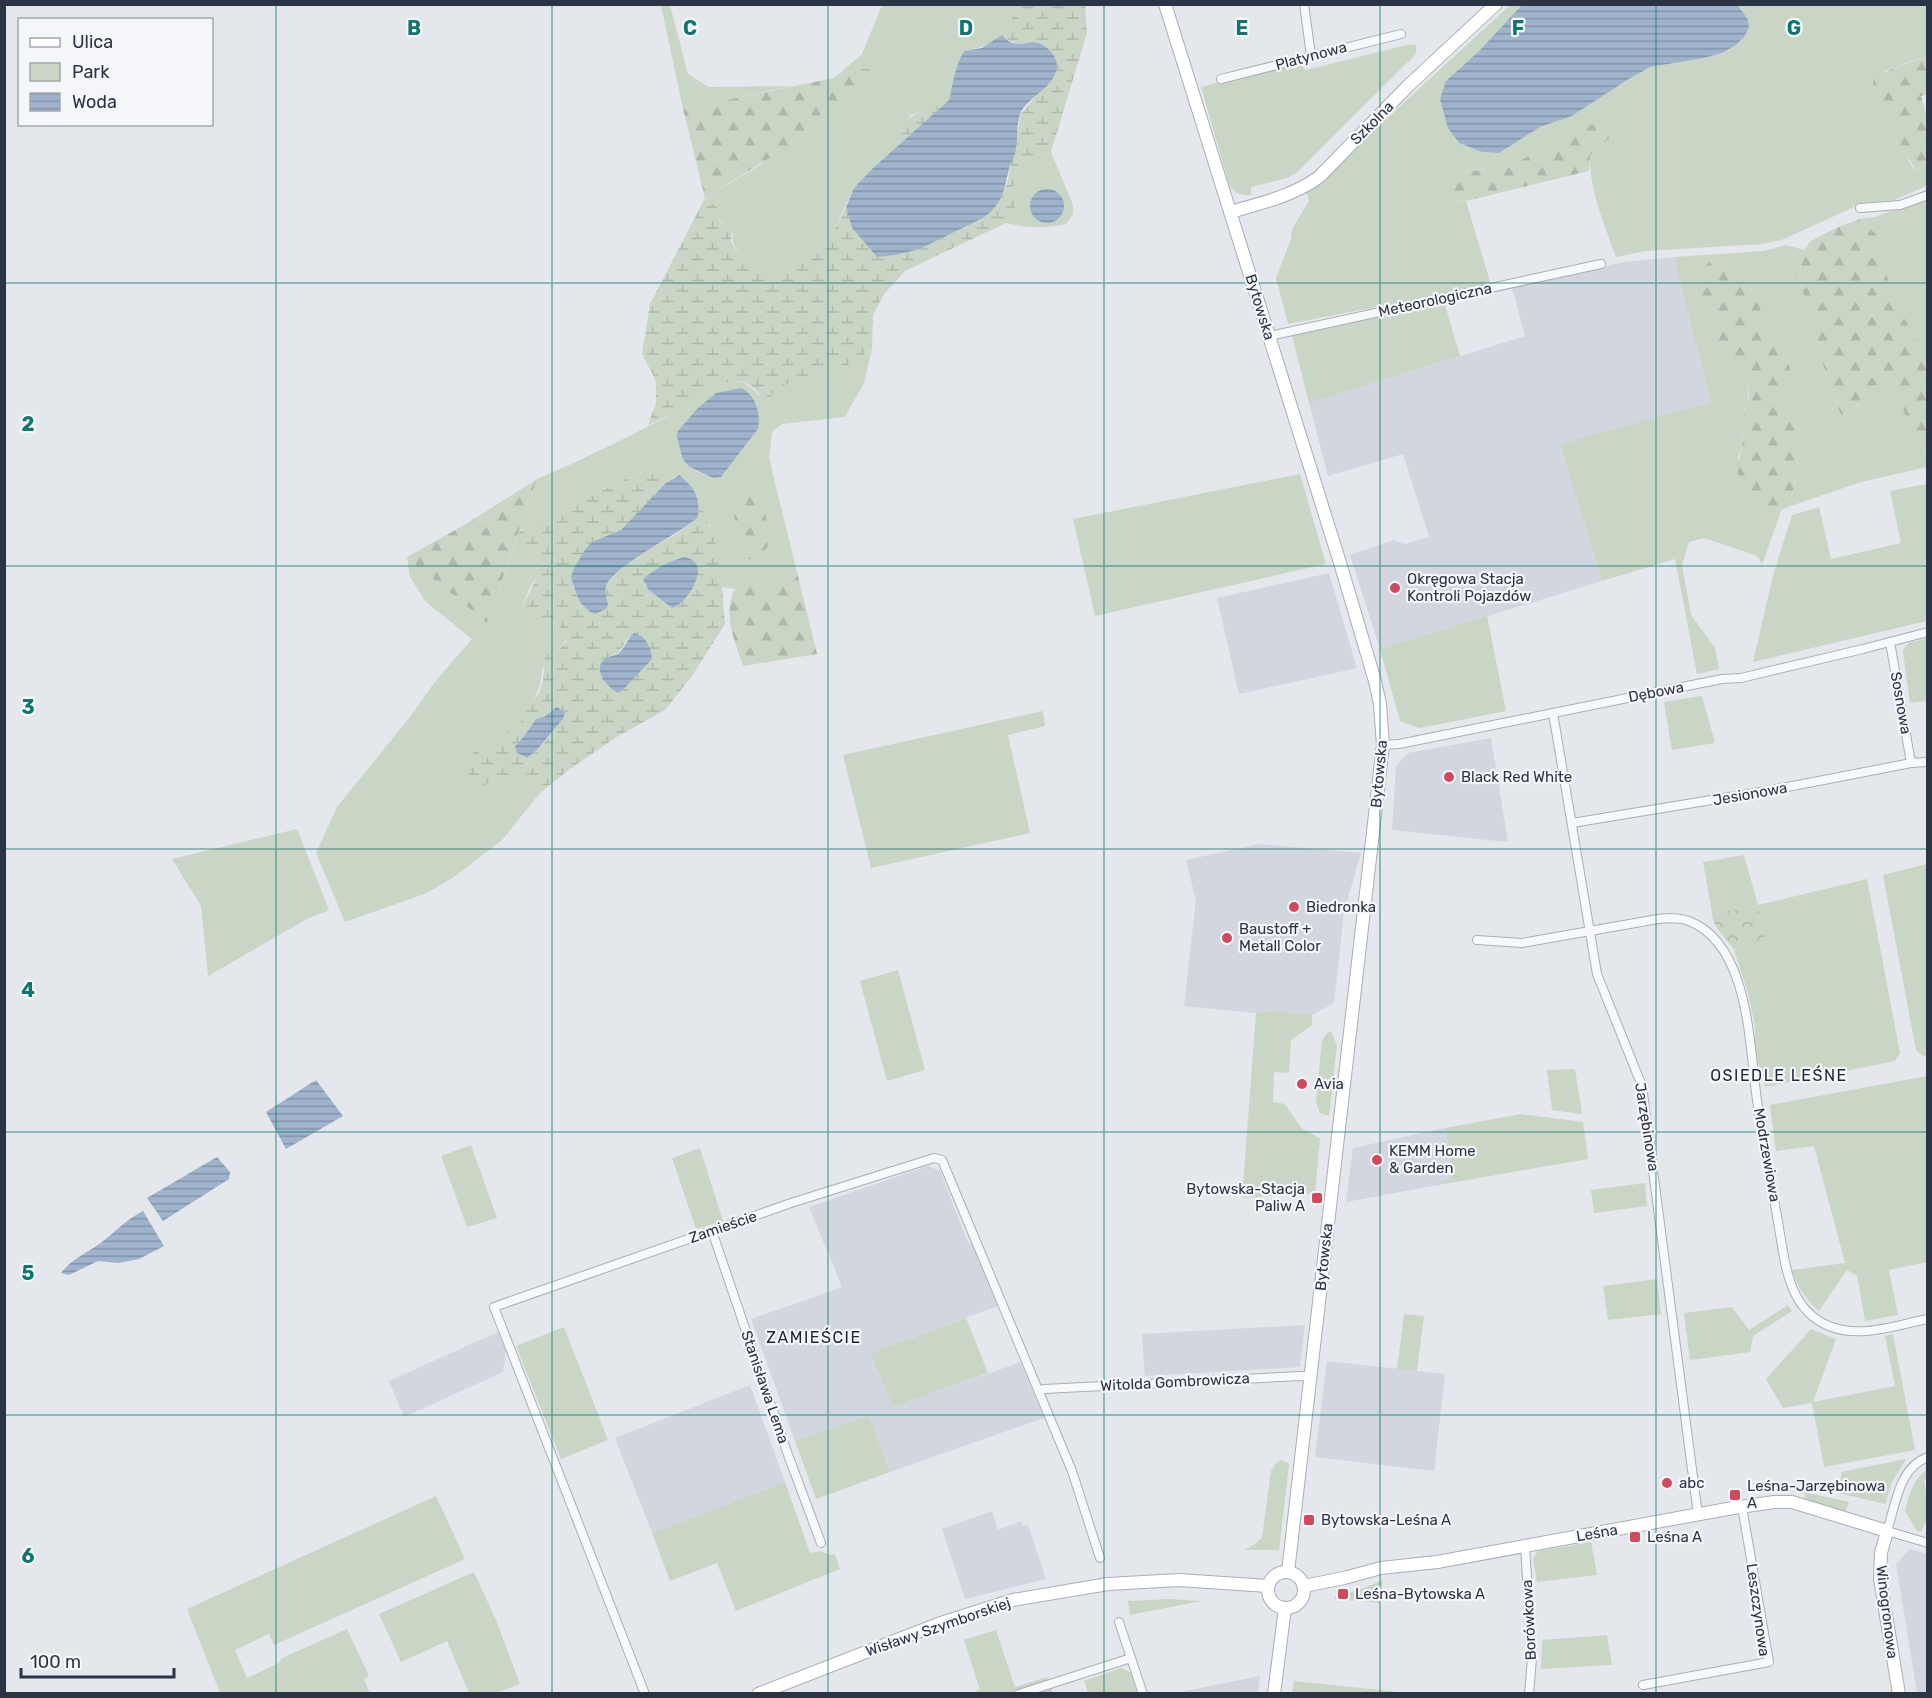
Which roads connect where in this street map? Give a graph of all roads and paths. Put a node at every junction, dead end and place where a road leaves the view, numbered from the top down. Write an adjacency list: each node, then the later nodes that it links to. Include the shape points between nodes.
1 (1165, 4): 9 (main road, Bytowska)
2 (1304, 4): 5 (street)
3 (1496, 4): 9 (main road, Szkolna, via 1318,177 1293,192)
4 (1401, 33): 5 (street, Platynowa)
5 (1311, 55): 6 (street, Platynowa)
6 (1221, 79)
7 (1928, 195): 8 (street, via 1900,205)
8 (1860, 208)
9 (1231, 212): 11 (main road, Bytowska)
10 (1601, 264): 11 (street, Meteorologiczna)
11 (1269, 336): 15 (main road, Bytowska, via 1375,681)
12 (1928, 632): 13 (street, Dębowa)
13 (1890, 642): 14 (street, Dębowa, via 1752,675); 17 (street, Sosnowa)
14 (1553, 713): 15 (street, Dębowa); 18 (street, Jarzębinowa)
15 (1383, 745): 23 (main road, Bytowska)
16 (1928, 762): 17 (street, Jesionowa)
17 (1911, 764): 18 (street, Jesionowa)
18 (1572, 823): 19 (street, Jarzębinowa)
19 (1589, 932): 20 (street, Modrzewiowa, via 1522,942); 22 (street, Modrzewiowa, via 1673,918 1687,920 1712,935 1732,967 1744,1002 1757,1101 1784,1256 1795,1296 1809,1314 1844,1331 1862,1332); 27 (street, Jarzębinowa, via 1602,988 1642,1086)
20 (1478, 940)
21 (712, 1231): 24 (street, Zamieście, via 912,1164 934,1158 942,1160); 29 (street, Stanisława Lema); 40 (street, Zamieście, via 494,1307)
22 (1928, 1319)
23 (1311, 1377): 24 (street, Witolda Gombrowicza); 33 (main road, Bytowska)
24 (1039, 1391): 32 (street, Zamieście, via 1072,1471)
25 (1928, 1457): 28 (street, via 1905,1476)
26 (1742, 1507): 27 (main road, Leśna); 28 (main road, Leśna, via 1792,1502); 39 (street, Leszczynowa, via 1768,1662)
27 (1698, 1515): 31 (main road, Leśna)
28 (1887, 1531): 30 (street, Leśna); 46 (main road, Winogronowa, via 1880,1579)
29 (821, 1542)
30 (1928, 1543)
31 (1525, 1546): 35 (main road, Leśna, via 1381,1568); 45 (street, Borówkowa, via 1532,1658)
32 (1100, 1558)
33 (1288, 1572): 34 (main road, via 1275,1575); 35 (main road, via 1299,1577)
34 (1268, 1586): 36 (main road, via 1271,1601); 41 (main road, Wisławy Szymborskiej, via 1179,1580 1108,1584 1013,1600 938,1624)
35 (1304, 1586): 36 (main road, via 1300,1602)
36 (1284, 1608): 44 (main road)
37 (1119, 1622): 38 (street)
38 (1131, 1658): 42 (street); 43 (street)
39 (1643, 1685)
40 (645, 1694)
41 (758, 1694)
42 (1019, 1694)
43 (1143, 1694)
44 (1274, 1694)
45 (1529, 1694)
46 (1899, 1694)

